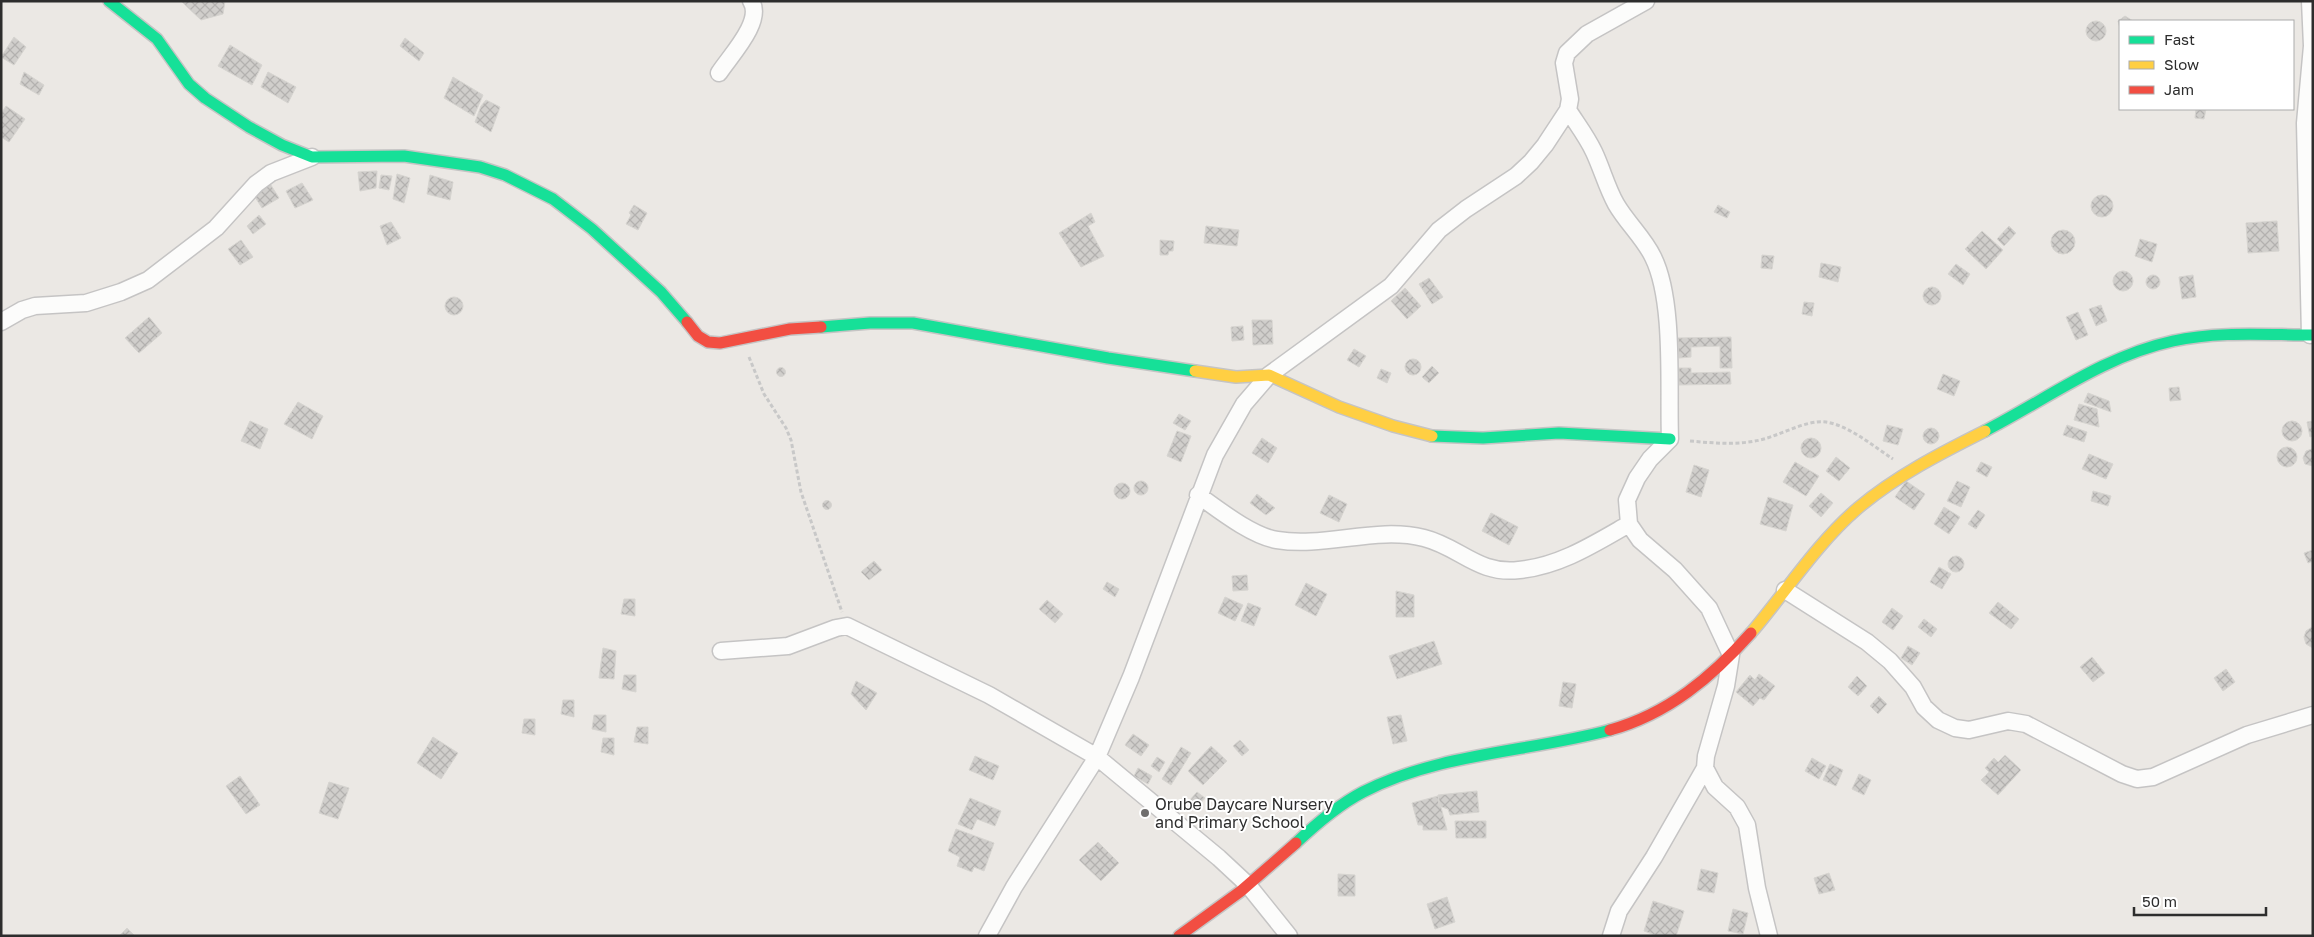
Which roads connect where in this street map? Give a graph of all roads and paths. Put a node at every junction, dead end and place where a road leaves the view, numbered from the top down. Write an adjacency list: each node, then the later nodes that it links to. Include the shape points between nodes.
1 (109, 1): 7 (street, via 157,39 189,84 205,98 249,127)
2 (751, 1): 5 (street, via 755,13 752,24)
3 (1646, 1): 6 (street, via 1587,34 1566,52)
4 (2310, 1): 9 (street, via 2312,46 2305,123)
5 (719, 73)
6 (1568, 110): 11 (street, via 1545,145 1516,176 1439,230 1391,286); 14 (street, via 1594,153 1617,205 1646,244 1659,275 1666,305)
7 (312, 157): 8 (street, via 271,173 256,184 216,228 148,280 86,303 22,310); 10 (street, via 420,158 480,167 505,175 553,199 592,229 661,292 698,336 708,342 720,343)
8 (1, 322)
9 (2311, 335): 15 (street, via 2210,335 2172,341 2139,351 2099,367)
10 (741, 338): 12 (street, via 790,330 913,323); 19 (path, via 764,394 791,440 801,492)
11 (1269, 374): 12 (street); 13 (street); 14 (street, via 1339,407 1433,436 1483,438 1559,433)
12 (1236, 377): 13 (street)
13 (1244, 404): 16 (street)
14 (1670, 438): 15 (path, via 1739,443 1774,437 1824,422 1841,427); 17 (street, via 1637,478 1627,500)
15 (1909, 470): 18 (street, via 1860,506 1838,527)
16 (1198, 495): 17 (street, via 1252,530 1275,540 1299,542 1399,535 1424,538 1499,572 1557,562); 23 (street, via 1132,677)
17 (1630, 524): 21 (street, via 1640,540 1709,608)
18 (1785, 590): 21 (street); 22 (street, via 1867,642 1890,661 1938,720 1969,730 2008,722 2026,724 2137,779 2171,770 2248,735)
19 (848, 626): 20 (street, via 788,646); 23 (street, via 989,695)
20 (721, 651)
21 (1731, 655): 24 (street); 25 (street, via 1663,708 1622,726 1416,771 1378,785 1350,799 1327,816)
22 (2313, 715)
23 (1097, 757): 25 (street, via 1184,828); 26 (street, via 1014,887)
24 (1705, 768): 29 (street, via 1619,911); 30 (street, via 1715,787 1737,807 1747,825 1756,888)
25 (1248, 886): 27 (street); 28 (street)
26 (987, 936)
27 (1179, 936)
28 (1289, 936)
29 (1611, 936)
30 (1769, 936)

